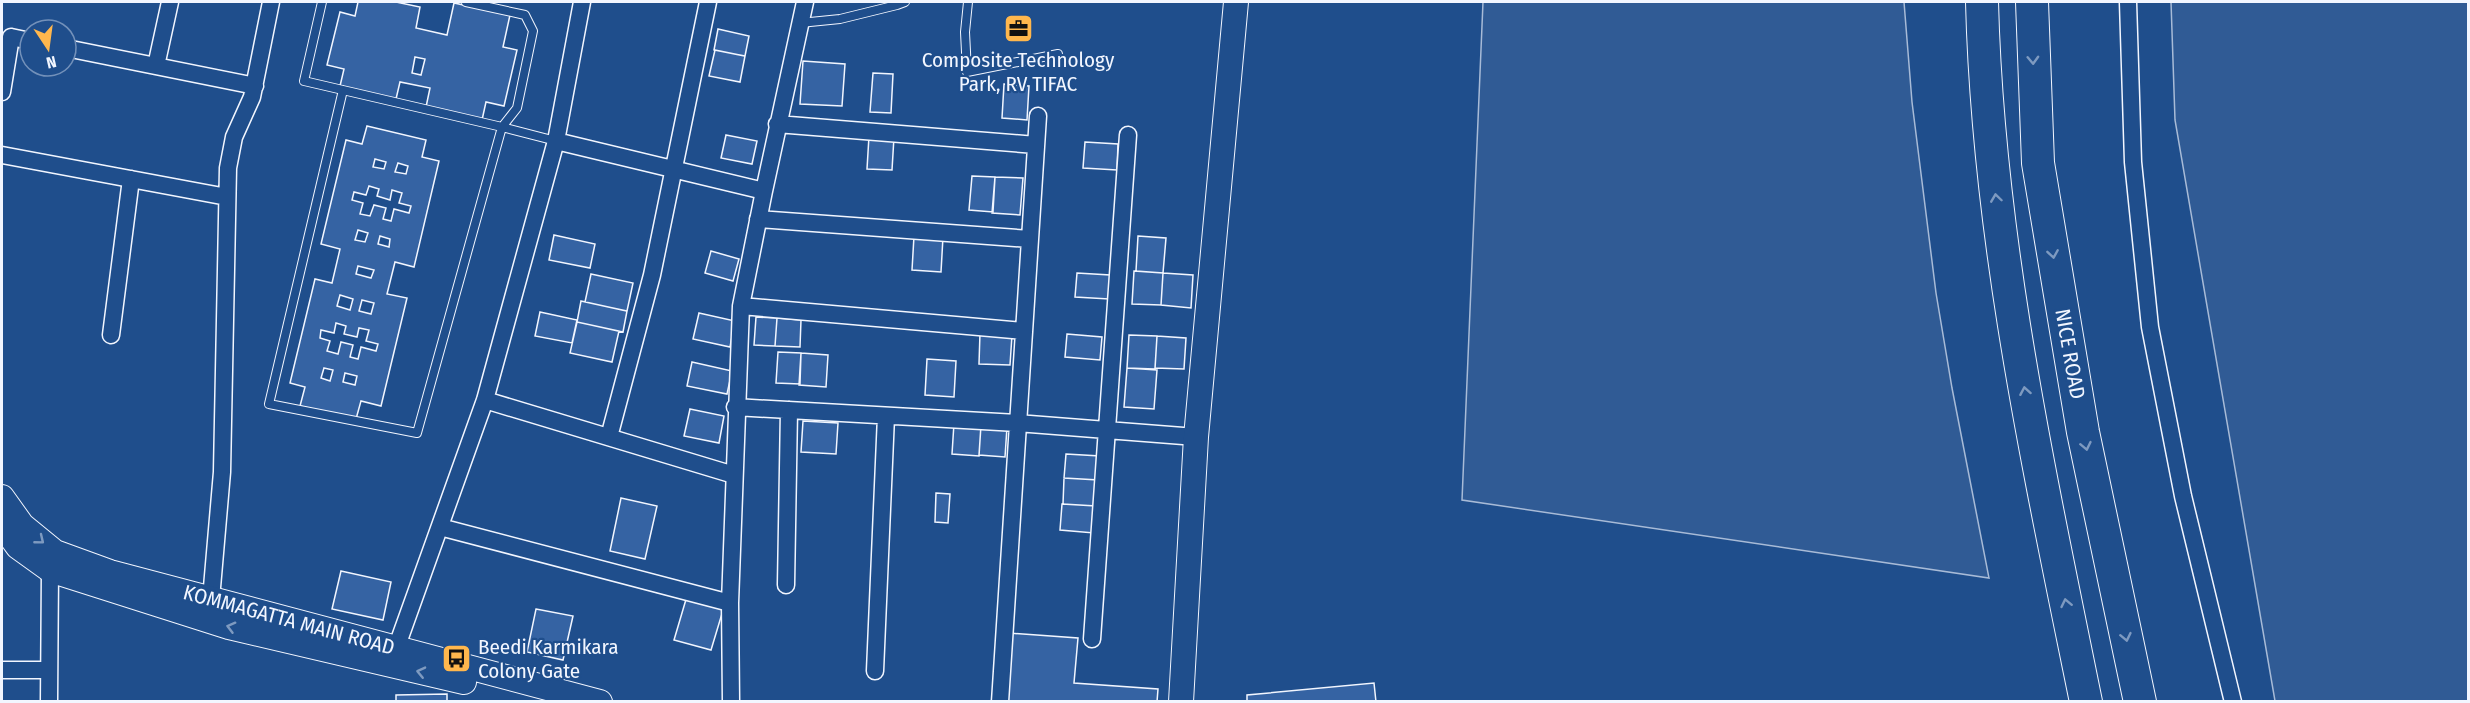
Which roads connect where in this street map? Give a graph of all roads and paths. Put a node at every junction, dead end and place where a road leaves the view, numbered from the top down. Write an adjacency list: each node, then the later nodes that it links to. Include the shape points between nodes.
1 (170, 2): 18 (street)
2 (271, 2): 19 (street)
3 (322, 2): 20 (lane, via 304,81)
4 (466, 2): 24 (lane, via 525,15 532,31 517,108)
5 (582, 2): 26 (street)
6 (708, 2): 29 (street)
7 (805, 2): 14 (street)
8 (905, 2): 14 (lane, via 840,19)
9 (968, 2): 17 (lane, via 966,72)
10 (1236, 2): 45 (main road)
11 (1982, 2): 65 (highway, one-way to 11, via 2014,328 1995,186)
12 (2032, 2): 66 (highway, NICE ROAD, one-way to 66, via 2038,163 2083,432)
13 (2128, 2): 67 (street, via 2133,162 2150,327 2183,496)
14 (800, 23): 23 (street)
15 (18, 38): 21 (street, via 11,37)
16 (78, 50): 18 (street)
17 (1058, 54)
18 (156, 66): 19 (street)
19 (255, 86): 32 (street, via 234,137)
20 (343, 90): 24 (lane); 24 (lane, via 269,404 417,433)
21 (2, 92)
22 (1038, 116): 27 (street)
23 (777, 124): 27 (street); 31 (street)
24 (502, 127): 26 (lane)
25 (1128, 135): 43 (street)
26 (556, 141): 29 (street); 38 (street)
27 (1036, 145): 34 (street)
28 (2, 155): 30 (street)
29 (673, 169): 31 (street); 44 (street, via 652,275)
30 (131, 179): 32 (street); 37 (street)
31 (764, 191): 33 (street)
32 (227, 197): 52 (street, via 222,472)
33 (758, 219): 34 (street); 35 (street)
34 (1030, 239): 36 (street)
35 (741, 306): 36 (street); 39 (street)
36 (1023, 331): 42 (street)
37 (111, 335)
38 (485, 400): 44 (street); 49 (street)
39 (735, 407): 40 (street); 46 (street)
40 (789, 410): 41 (street); 51 (street)
41 (886, 416): 42 (street); 58 (street)
42 (1017, 423): 43 (street); 63 (street)
43 (1108, 430): 45 (street); 54 (street)
44 (609, 437): 46 (street)
45 (1196, 437): 64 (main road)
46 (734, 475): 53 (street)
47 (2, 497): 52 (main road, KOMMAGATTA MAIN ROAD, one-way to 52, via 22,525 55,552)
48 (2, 525): 50 (main road, KOMMAGATTA MAIN ROAD, via 18,547)
49 (440, 527): 53 (street); 55 (street)
50 (50, 570): 55 (main road, KOMMAGATTA MAIN ROAD, one-way to 50, via 229,627); 57 (street)
51 (786, 585)
52 (211, 600): 55 (main road, KOMMAGATTA MAIN ROAD, via 245,606)
53 (730, 603): 62 (street)
54 (1092, 639)
55 (393, 656): 60 (main road, KOMMAGATTA MAIN ROAD, one-way to 55); 61 (main road, KOMMAGATTA MAIN ROAD)
56 (2, 670): 57 (street)
57 (48, 670): 59 (street)
58 (875, 671)
59 (49, 702)
60 (539, 702)
61 (600, 702)
62 (731, 702)
63 (1000, 702)
64 (1181, 702)
65 (2086, 702)
66 (2140, 702)
67 (2233, 702)

